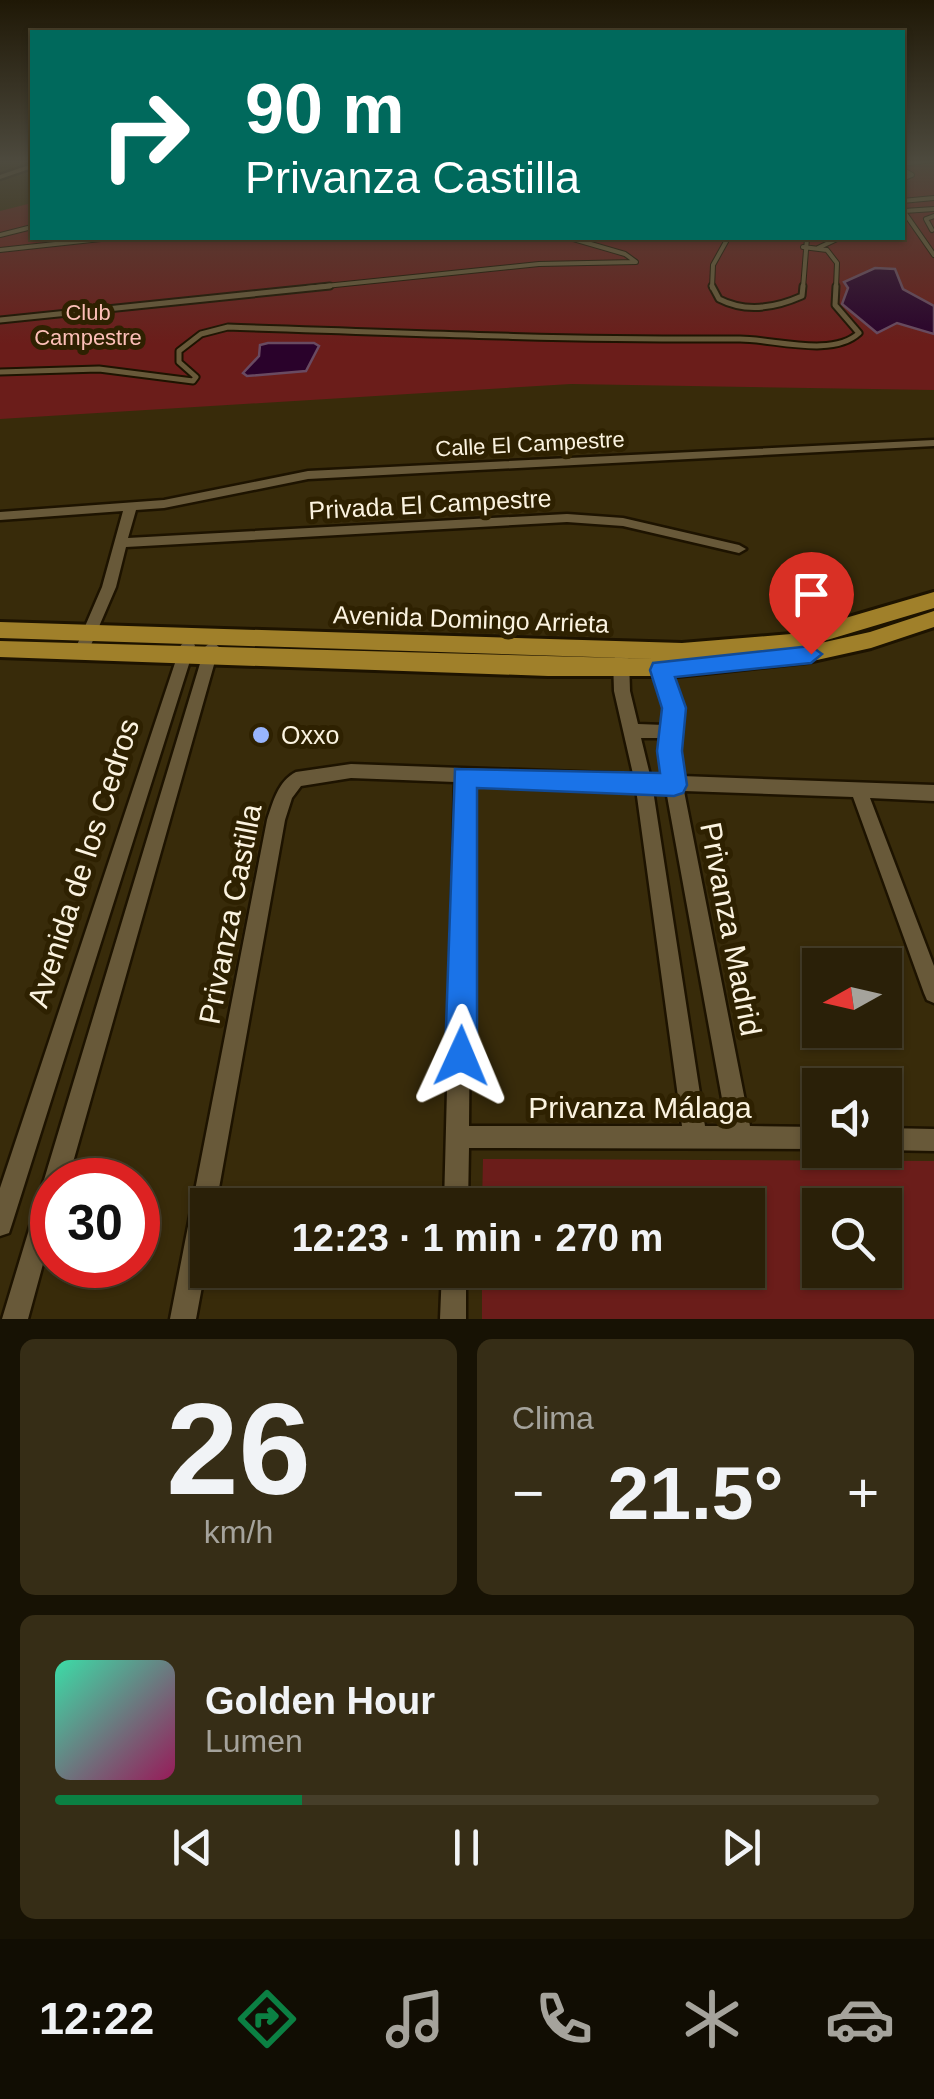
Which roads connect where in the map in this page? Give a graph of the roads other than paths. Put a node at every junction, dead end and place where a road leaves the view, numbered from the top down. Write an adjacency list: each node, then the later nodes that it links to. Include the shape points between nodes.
1 (910, 222): 12 (lane)
2 (30, 228): 3 (lane)
3 (0, 235)
4 (92, 240): 11 (lane)
5 (576, 240): 13 (lane, via 636,262 539,264)
6 (727, 240): 9 (lane, via 710,276 712,288 722,301 747,308 802,296)
7 (806, 240): 9 (lane)
8 (835, 240): 10 (lane)
9 (803, 246): 10 (lane)
10 (818, 248): 14 (lane, via 837,263 836,305 858,330 838,344 228,328 201,334 179,350 193,381 99,369)
11 (0, 250)
12 (934, 255)
13 (0, 320)
14 (0, 372)
15 (934, 443): 16 (street, Calle El Campestre, via 308,475)
16 (130, 508): 17 (street, Calle El Campestre); 18 (street)
17 (0, 516)
18 (120, 543): 19 (street, Privada El Campestre, via 592,518); 23 (street)
19 (739, 549)
20 (934, 600): 27 (main road, Avenida Domingo Arrieta, via 791,642)
21 (934, 619): 27 (main road, Avenida Domingo Arrieta, via 789,659)
22 (0, 630): 23 (main road, Avenida Domingo Arrieta)
23 (85, 642): 24 (main road, Avenida Domingo Arrieta); 25 (main road, Avenida Domingo Arrieta)
24 (200, 646): 26 (main road, Avenida Domingo Arrieta); 42 (street); 45 (street, Avenida de los Cedros)
25 (0, 649)
26 (621, 660): 27 (main road, Avenida Domingo Arrieta); 28 (street)
27 (659, 661): 29 (street, Privanza Madrid, via 674,708)
28 (632, 731): 29 (street); 31 (street)
29 (671, 732): 32 (street, Privanza Madrid)
30 (464, 777): 31 (street, Privanza Castilla); 36 (street); 43 (street, Privanza Castilla, via 318,772 296,780 284,796)
31 (644, 784): 32 (street, Privanza Castilla); 37 (street)
32 (674, 785): 33 (street, Privanza Castilla); 38 (street, Privanza Madrid)
33 (858, 791): 34 (street, Privanza Castilla); 35 (street)
34 (934, 792)
35 (934, 993)
36 (460, 1136): 37 (street, Privanza Málaga); 44 (street)
37 (695, 1136): 38 (street, Privanza Málaga)
38 (740, 1136): 39 (street, Privanza Málaga)
39 (802, 1138)
40 (902, 1139): 41 (street)
41 (934, 1140)
42 (62, 1158)
43 (214, 1188)
44 (457, 1188)
45 (0, 1224)
46 (30, 1265): 49 (street)
47 (193, 1288): 50 (street, Privanza Castilla)
48 (454, 1288): 51 (street)
49 (14, 1319)
50 (183, 1319)
51 (453, 1319)

